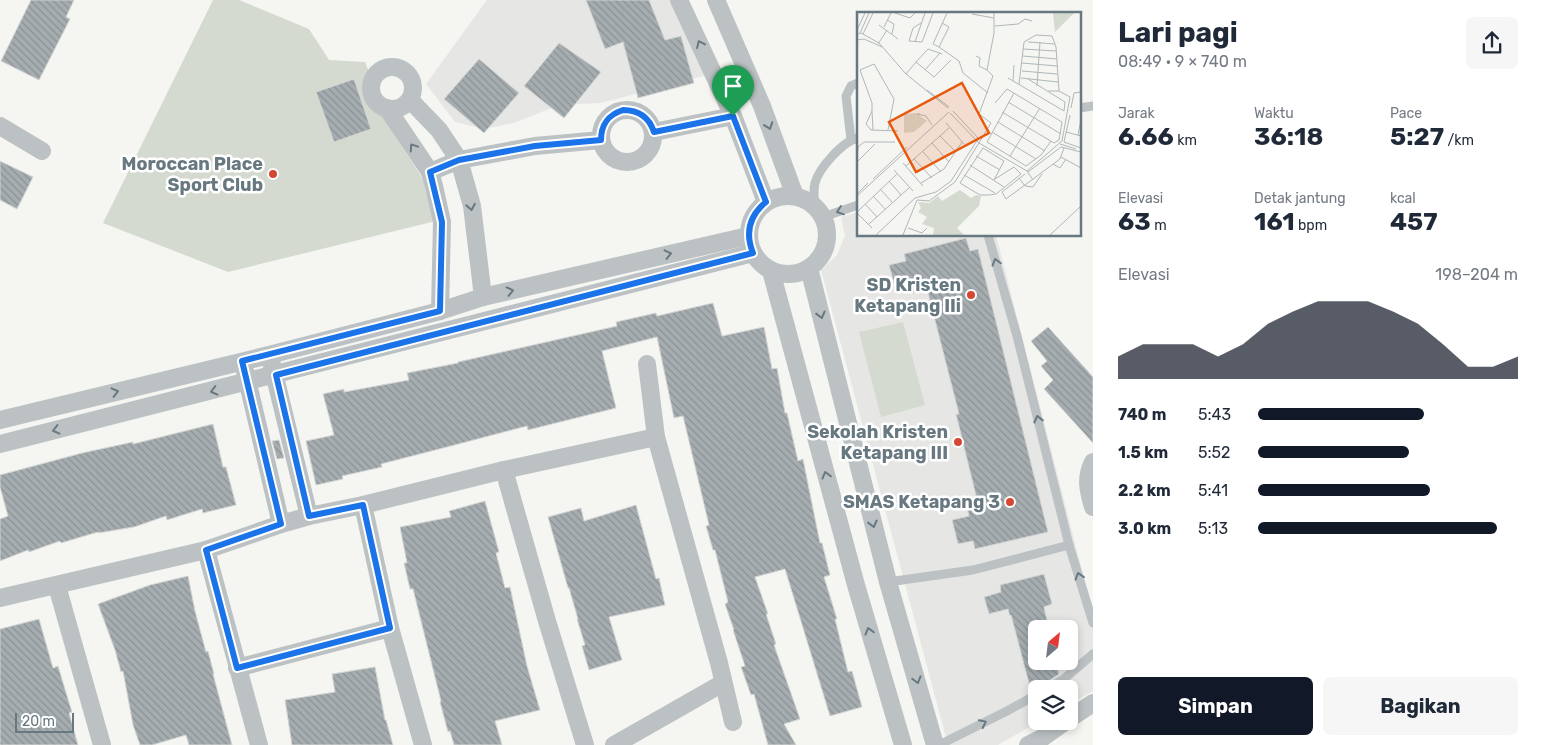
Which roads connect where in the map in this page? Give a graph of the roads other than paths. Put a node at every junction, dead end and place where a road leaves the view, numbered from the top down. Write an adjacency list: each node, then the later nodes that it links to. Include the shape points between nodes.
1 (680, 0): 8 (street, one-way to 1)
2 (716, 0): 16 (street, one-way to 16, via 762,106)
3 (857, 83): 11 (lane, via 851,86 846,96)
4 (410, 100): 6 (street, via 396,109); 6 (street, via 414,88 410,76 400,69 388,67 377,73 371,90 376,102); 14 (street, via 438,130)
5 (1093, 106): 7 (lane)
6 (387, 108): 15 (street, one-way to 6)
7 (1080, 108)
8 (733, 116): 10 (street); 17 (street)
9 (0, 126): 13 (street)
10 (654, 132): 12 (street, via 646,117 632,110 623,110 609,117 601,132); 12 (street, via 654,140 646,155 632,162 615,160 608,155)
11 (854, 139): 19 (lane, via 828,161 815,182 814,194)
12 (601, 140): 14 (street, via 535,146)
13 (42, 151)
14 (459, 160): 15 (street); 25 (street, one-way to 25, via 472,206)
15 (430, 172): 26 (street, via 442,222)
16 (795, 196): 17 (street, via 780,196); 19 (street)
17 (766, 202): 20 (street, via 752,217)
18 (857, 205): 19 (lane, one-way to 19)
19 (819, 212): 23 (street, via 826,227 826,246)
20 (748, 236): 22 (street); 25 (street, one-way to 20)
21 (988, 236): 41 (lane, one-way to 21)
22 (753, 253): 24 (street, via 760,264); 30 (street)
23 (809, 268): 24 (street, via 784,274); 43 (street, one-way to 43)
24 (771, 270): 62 (street, one-way to 24)
25 (483, 297): 26 (street)
26 (440, 311): 27 (street)
27 (269, 355): 28 (street); 30 (street)
28 (242, 361): 31 (street); 32 (street, one-way to 28)
29 (647, 364): 33 (street)
30 (276, 375): 31 (street); 39 (street)
31 (248, 382): 34 (street, one-way to 34); 40 (street)
32 (0, 420)
33 (656, 437): 36 (street); 51 (street)
34 (0, 444)
35 (1093, 462): 38 (street, via 1087,482)
36 (504, 470): 37 (street); 60 (street)
37 (363, 505): 39 (street); 47 (street)
38 (1093, 507)
39 (309, 516): 40 (street)
40 (281, 524): 42 (street)
41 (1069, 544): 43 (lane, via 973,570); 46 (lane, one-way to 41)
42 (206, 550): 44 (street); 49 (street)
43 (888, 582): 63 (street, one-way to 63)
44 (57, 586): 45 (street); 57 (street)
45 (0, 598)
46 (1093, 623)
47 (390, 628): 49 (street); 59 (street)
48 (1093, 654): 50 (lane)
49 (237, 668): 58 (street)
50 (1062, 680)
51 (723, 683): 55 (street); 61 (street)
52 (1028, 700): 63 (lane, one-way to 52)
53 (1093, 703): 54 (street)
54 (1078, 713)
55 (733, 722)
56 (1052, 730): 64 (street)
57 (102, 745)
58 (259, 745)
59 (423, 745)
60 (585, 745)
61 (614, 745)
62 (903, 745)
63 (937, 745)
64 (1028, 745)

